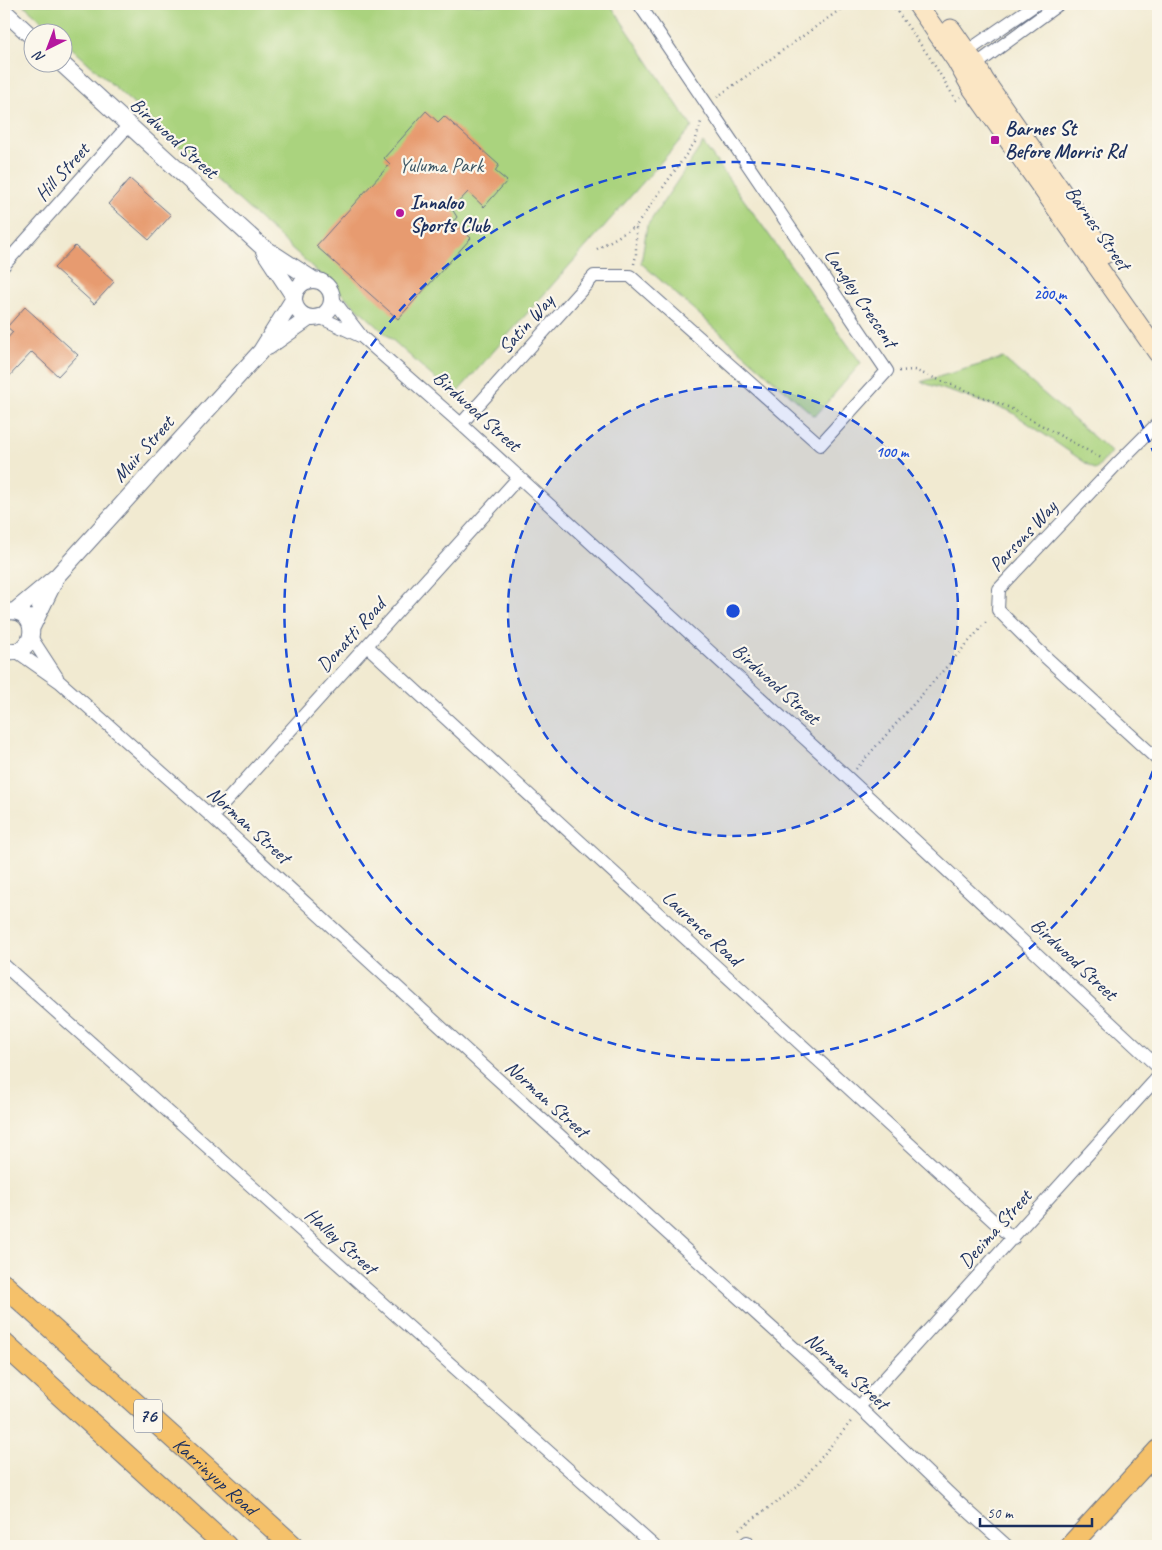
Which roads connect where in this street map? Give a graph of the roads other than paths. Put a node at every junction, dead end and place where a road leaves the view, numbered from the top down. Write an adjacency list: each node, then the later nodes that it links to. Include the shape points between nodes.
1 (639, 4): 13 (street, Langley Crescent, via 887,371 820,445)
2 (917, 4): 8 (main road, Barnes Street)
3 (933, 4): 8 (main road, Barnes Street)
4 (1036, 4): 8 (street)
5 (1059, 4): 8 (street)
6 (4, 11): 7 (street)
7 (22, 28)
8 (966, 62): 18 (main road, Barnes Street, via 984,80); 21 (main road, Barnes Street, via 972,88)
9 (71, 72): 10 (street, Birdwood Street)
10 (128, 126): 11 (street, Birdwood Street); 12 (street, Hill Street)
11 (260, 245): 14 (street, Birdwood Street); 15 (street, Birdwood Street)
12 (4, 265)
13 (630, 276): 23 (street, Satin Way, via 594,276)
14 (312, 279): 15 (street, via 298,286); 16 (street, via 326,284)
15 (293, 297): 17 (street, via 300,313); 20 (street, Muir Street)
16 (332, 298): 17 (street, via 330,308); 19 (street, Birdwood Street)
17 (314, 318): 19 (street, Birdwood Street); 20 (street, Muir Street)
18 (1158, 332)
19 (362, 337): 23 (street, Birdwood Street)
20 (261, 351): 25 (street, Muir Street)
21 (1158, 353)
22 (1158, 423): 31 (street, Parsons Way, via 999,589 998,610 1038,652)
23 (461, 424): 24 (street, Birdwood Street)
24 (518, 478): 28 (street, Donatti Road); 34 (street, Birdwood Street, via 848,778)
25 (57, 576): 26 (street, Muir Street); 27 (street, Muir Street)
26 (7, 612): 27 (street, via 27,618)
27 (32, 632): 29 (street, via 26,646); 30 (street, Norman Street)
28 (367, 646): 32 (street, Donatti Road); 36 (street, Laurence Road)
29 (8, 652): 30 (street, Norman Street)
30 (60, 682): 32 (street, Norman Street)
31 (1158, 760)
32 (212, 817): 39 (street, Norman Street)
33 (4, 964): 43 (street, Halley Street)
34 (1158, 1067)
35 (1158, 1077): 36 (street, Decima Street)
36 (1013, 1239): 39 (street, Decima Street)
37 (4, 1285): 42 (highway, Karrinyup Road / 76)
38 (4, 1344): 41 (highway, 76)
39 (859, 1407): 44 (street, Norman Street)
40 (1158, 1450): 45 (main road)
41 (226, 1546)
42 (292, 1546)
43 (654, 1546)
44 (1007, 1546)
45 (1070, 1546)

